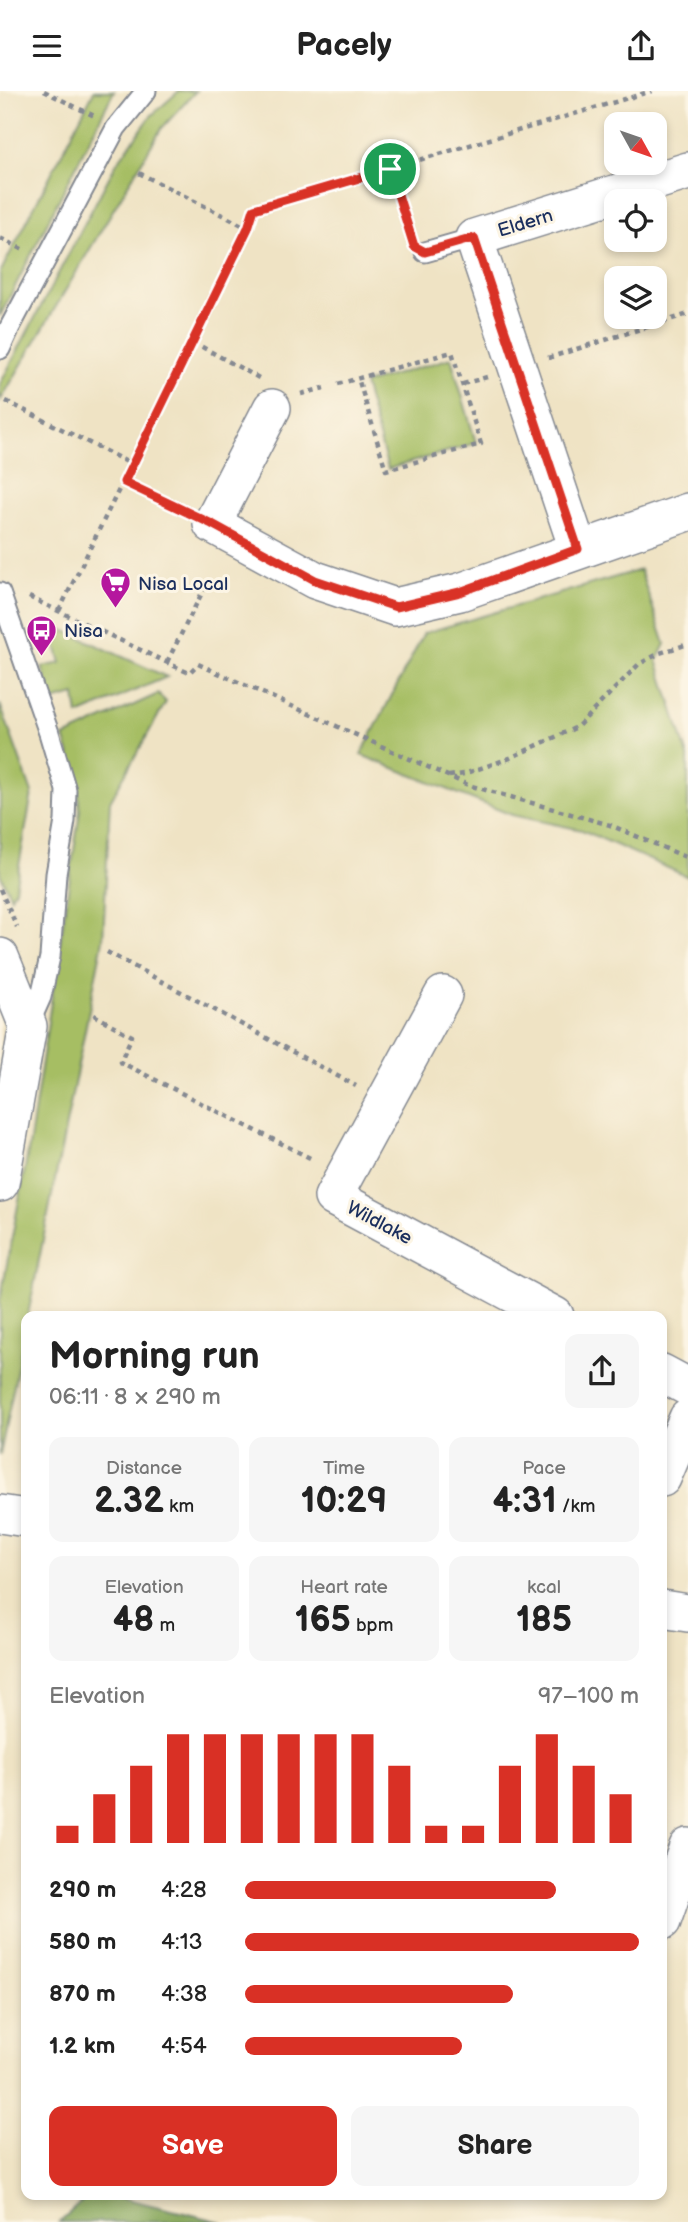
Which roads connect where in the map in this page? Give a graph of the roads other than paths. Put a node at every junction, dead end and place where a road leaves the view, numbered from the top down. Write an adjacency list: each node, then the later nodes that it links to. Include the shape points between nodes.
1 (146, 91): 5 (lane, via 116,128)
2 (688, 171): 3 (street, Eldern)
3 (474, 238): 4 (lane); 8 (street, Eldern)
4 (425, 252)
5 (0, 349)
6 (272, 408): 8 (street, via 212,524 315,580 396,607 460,592)
7 (688, 512): 8 (street)
8 (578, 549)
9 (0, 593): 12 (lane, via 66,790 50,957 41,997)
10 (9, 942): 12 (street)
11 (443, 995): 15 (street, Wildlake, via 333,1197)
12 (28, 1025): 13 (street)
13 (7, 1104): 14 (street)
14 (0, 1183)
15 (546, 1311)
16 (667, 1376): 17 (street)
17 (688, 1387)
18 (688, 1417): 19 (street)
19 (667, 1466)
20 (0, 1514): 21 (street)
21 (21, 1517)
22 (667, 1610): 23 (street)
23 (688, 1613)
24 (688, 1847): 25 (street)
25 (667, 1907)

